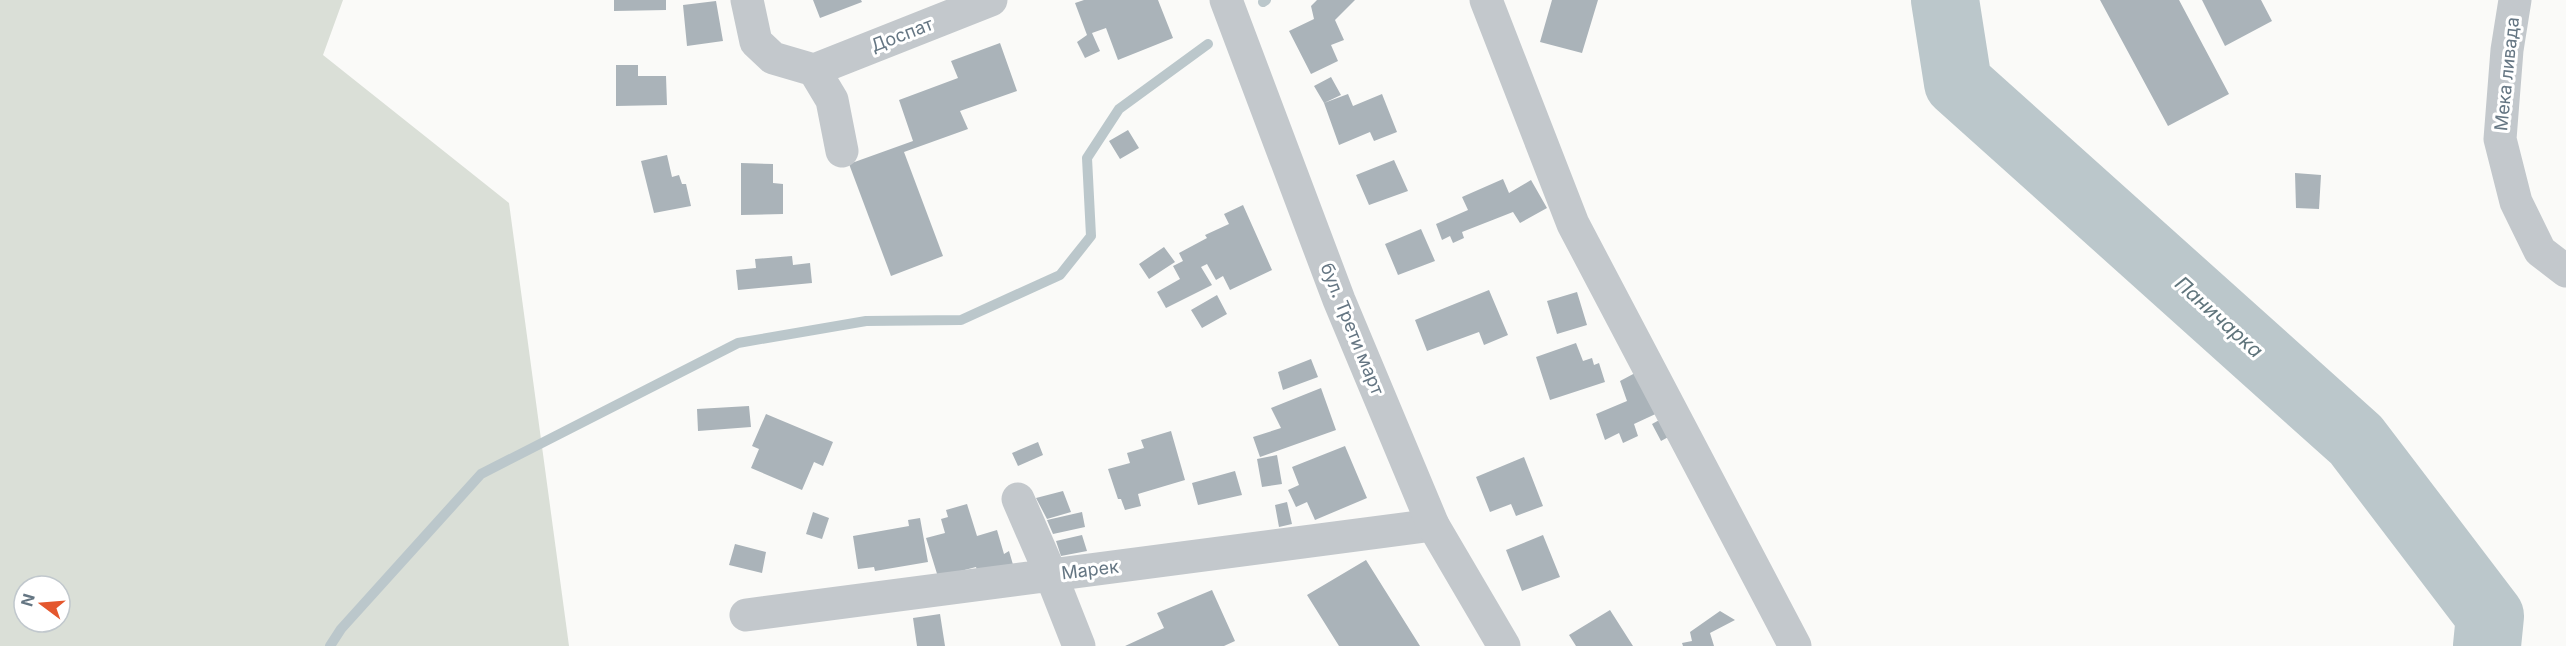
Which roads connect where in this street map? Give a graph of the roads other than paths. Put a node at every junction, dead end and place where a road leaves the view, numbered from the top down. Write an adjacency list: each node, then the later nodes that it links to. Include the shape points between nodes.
1 (747, 0): 6 (street, via 756,42 773,58)
2 (990, 0): 6 (street, Доспат)
3 (1226, 0): 10 (street, бул. Трети март, via 1339,300)
4 (1486, 0): 15 (street, via 1573,224)
5 (2515, 0): 8 (street, Мека ливада, via 2500,139 2516,202 2535,242 2540,252)
6 (814, 70): 7 (street, via 831,100)
7 (842, 151)
8 (2566, 271)
9 (1018, 499): 11 (street)
10 (1433, 525): 11 (street, Марек); 14 (street, бул. Трети март)
11 (1051, 575): 12 (street, Марек); 13 (street)
12 (746, 615)
13 (1079, 646)
14 (1504, 646)
15 (1795, 646)

